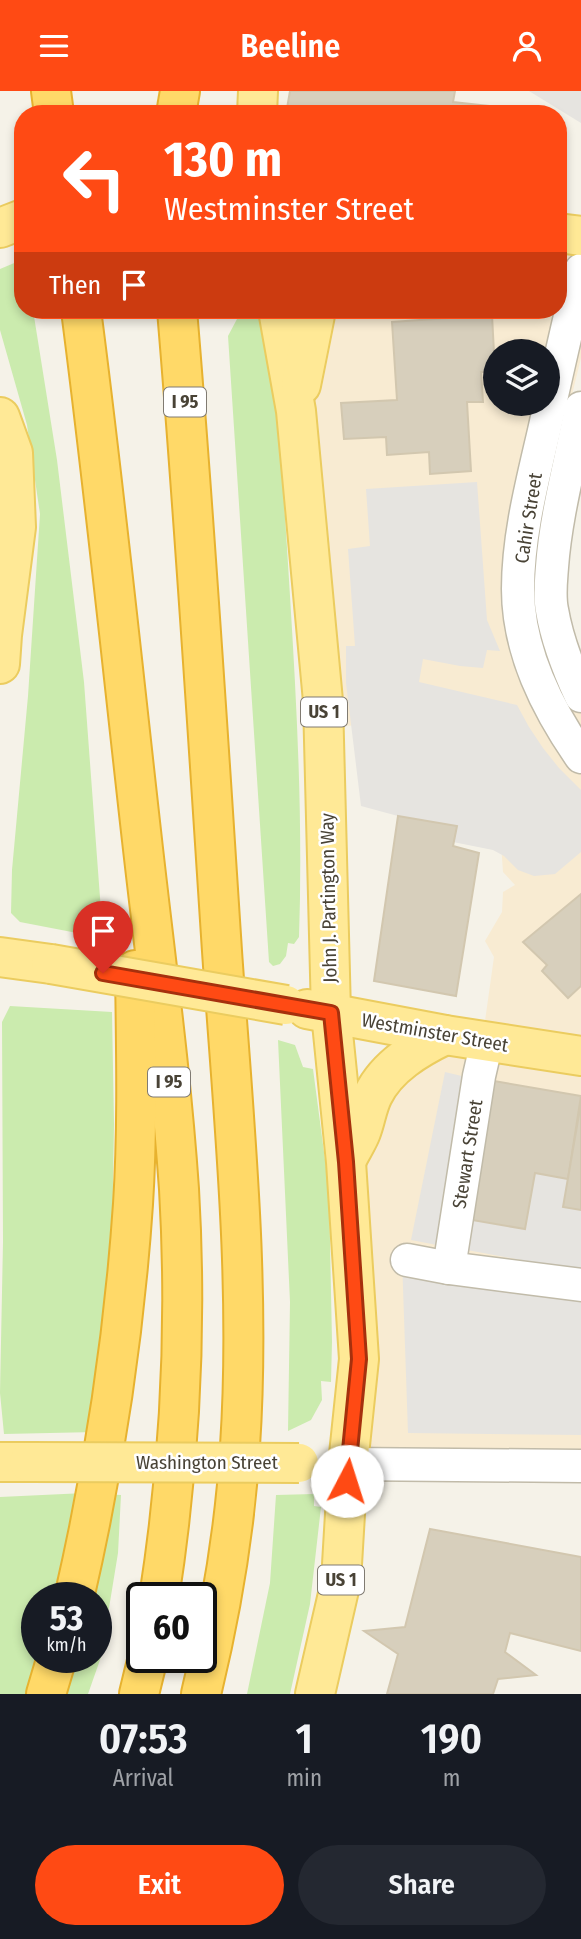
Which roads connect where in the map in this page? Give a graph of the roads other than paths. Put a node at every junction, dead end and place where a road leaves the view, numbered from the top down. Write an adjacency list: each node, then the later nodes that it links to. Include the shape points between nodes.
1 (581, 269): 12 (street, Cahir Street, via 527,505 518,590 534,672 552,713)
2 (82, 319): 11 (highway, I 95)
3 (178, 319): 31 (highway, I 95, via 243,1305 237,1485 225,1577)
4 (280, 319): 7 (main road, John J. Partington Way)
5 (314, 319): 7 (main road, US 1)
6 (581, 408): 10 (street, Cahir Street, via 554,537 551,607)
7 (296, 411): 14 (main road, John J. Partington Way / US 1, via 323,701)
8 (0, 417): 9 (main road, via 13,453 16,527)
9 (1, 645)
10 (581, 696)
11 (132, 748): 25 (highway, via 133,1201 110,1414); 26 (highway, I 95, via 171,1099 180,1226 178,1418)
12 (581, 757)
13 (0, 957): 14 (main road, Westminster Street, bridge)
14 (331, 1013): 15 (main road, Westminster Street); 18 (main road, John J. Partington Way / US 1)
15 (444, 1035): 16 (main road, Westminster Street); 18 (main road, via 407,1056 374,1091)
16 (487, 1041): 17 (main road, Westminster Street); 20 (street, Stewart Street)
17 (581, 1056)
18 (346, 1162): 23 (main road, John J. Partington Way / US 1, via 359,1359)
19 (407, 1260): 20 (street)
20 (449, 1268): 21 (street)
21 (581, 1285)
22 (14, 1462): 23 (main road, Washington Street, bridge)
23 (348, 1464): 24 (street, Washington Street); 32 (main road, John J. Partington Way / US 1, via 341,1581)
24 (581, 1466)
25 (77, 1582)
26 (161, 1582)
27 (52, 1673): 29 (highway)
28 (144, 1673): 30 (highway)
29 (46, 1694)
30 (139, 1694)
31 (201, 1694)
32 (315, 1694)

